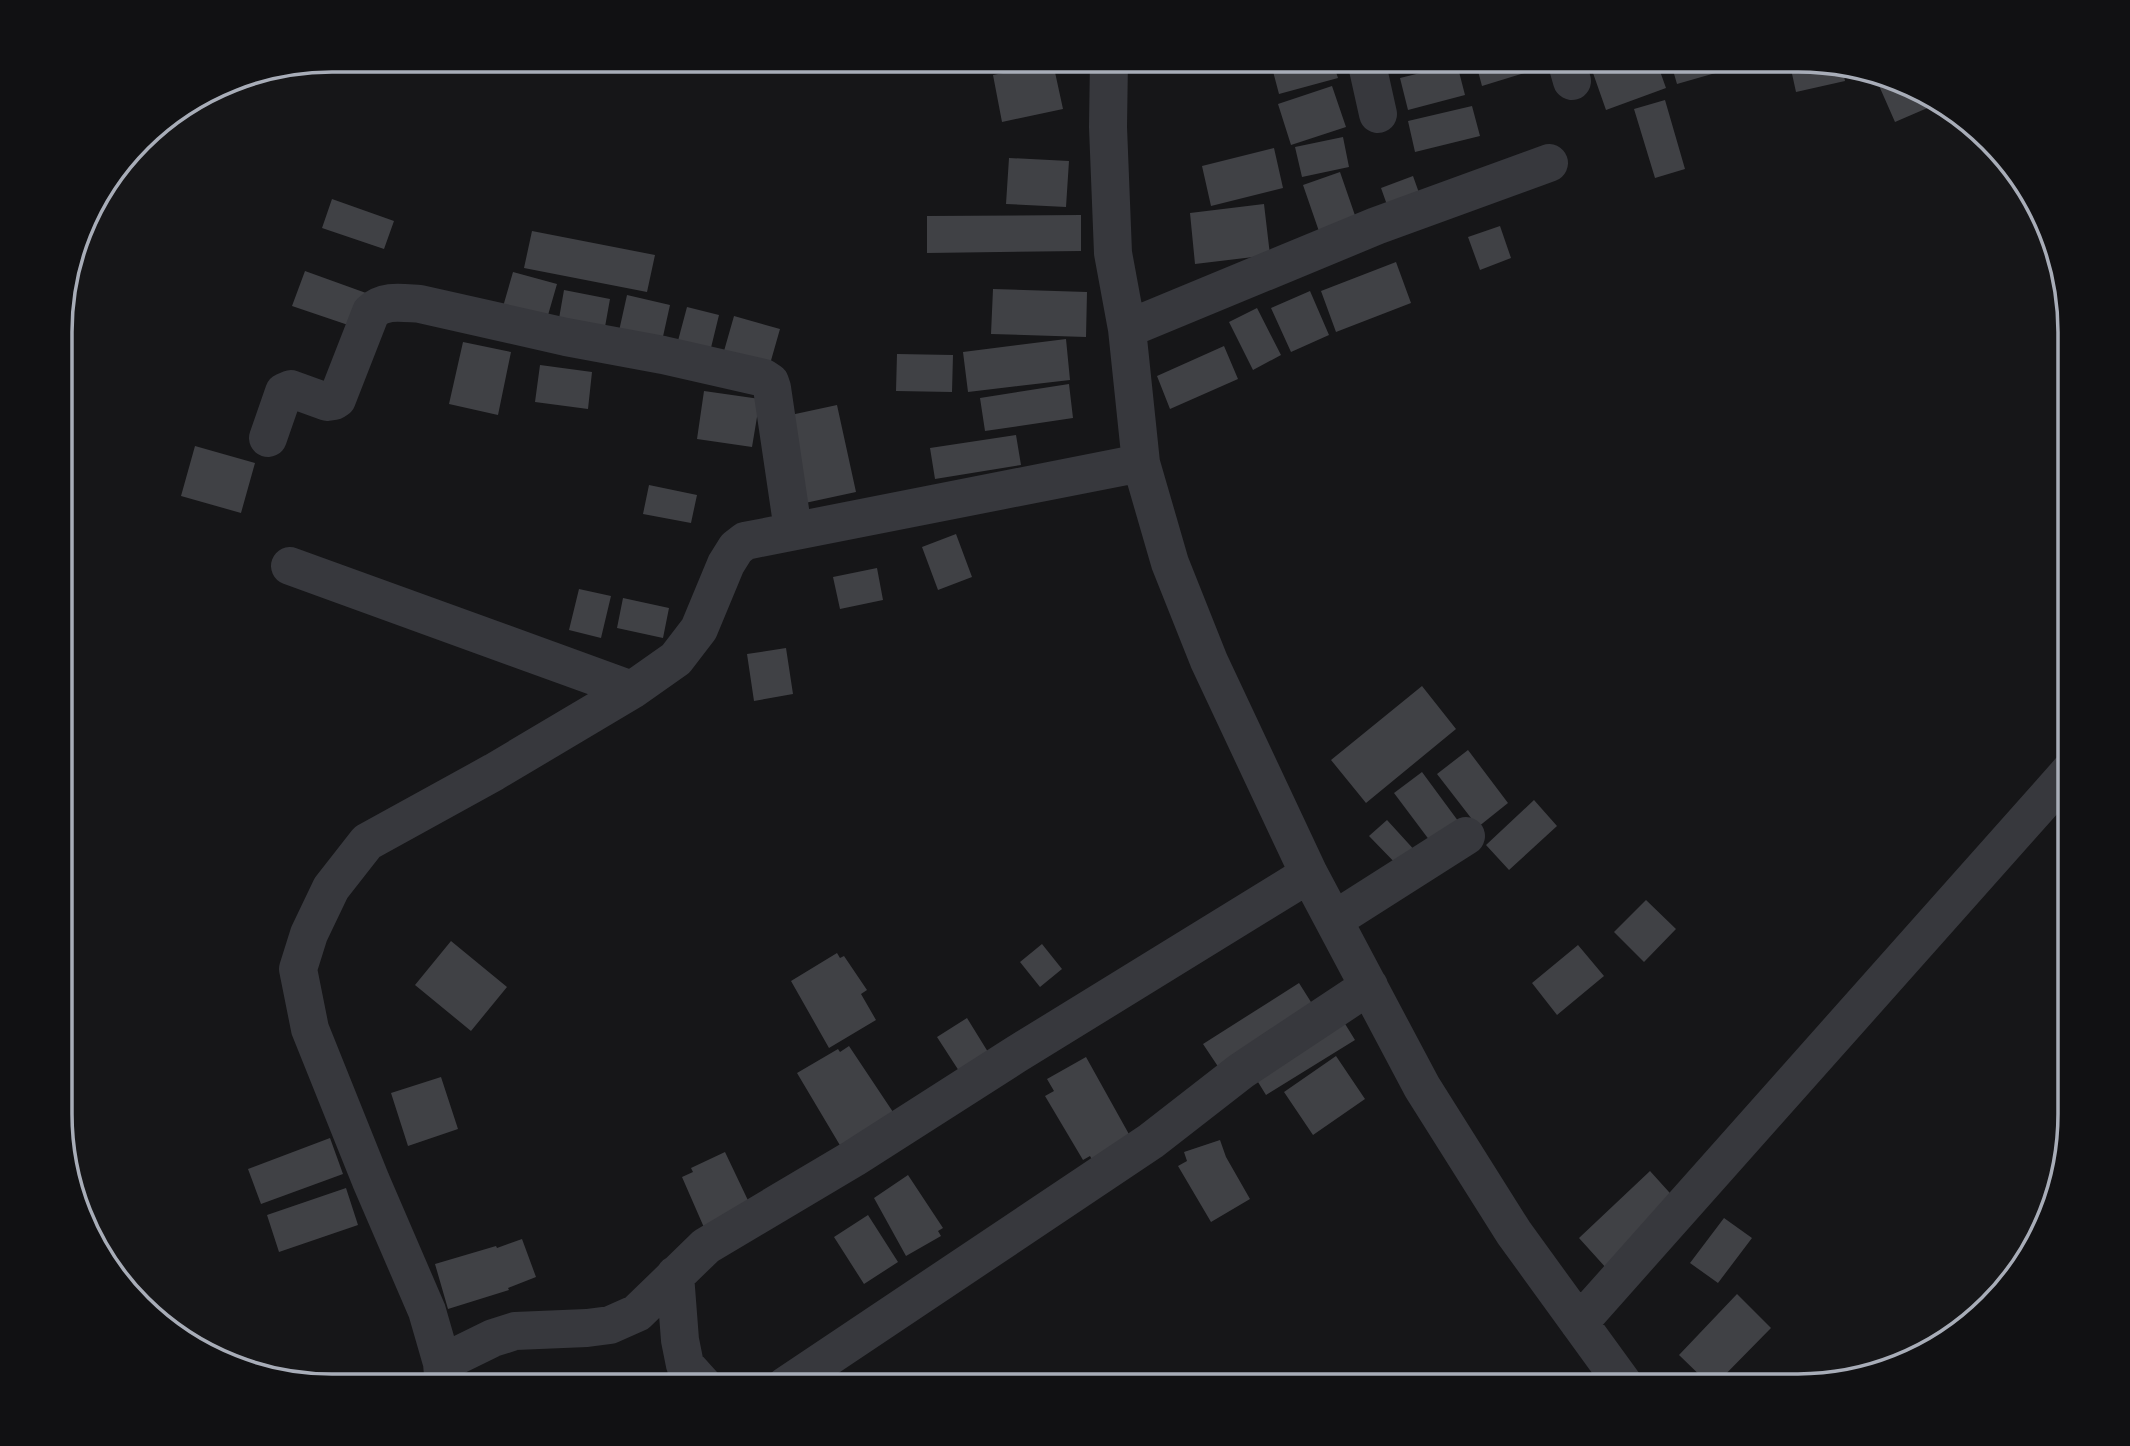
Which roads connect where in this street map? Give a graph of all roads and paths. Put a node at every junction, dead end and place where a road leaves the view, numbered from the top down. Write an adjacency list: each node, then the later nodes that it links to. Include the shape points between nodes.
1 (1109, 72): 5 (street, via 1113,253)
2 (1369, 72): 3 (street)
3 (1378, 114)
4 (1549, 163): 5 (street, via 1376,226)
5 (1127, 329): 7 (street)
6 (268, 438): 8 (street, via 286,390 327,402 337,399 376,307 420,304 764,378 772,388)
7 (1141, 463): 8 (street); 13 (street, via 1170,563 1209,661)
8 (793, 530): 10 (street, via 746,541 736,548 699,629 676,659)
9 (290, 566): 10 (street)
10 (632, 690): 18 (street, via 367,842 331,888 309,934 299,969 310,1030 427,1311)
11 (2058, 784): 17 (street)
12 (1466, 836): 14 (street)
13 (1309, 874): 14 (street); 16 (street, via 706,1246)
14 (1334, 920): 15 (street)
15 (1369, 986): 17 (street, via 1422,1087 1514,1233); 20 (street, via 1241,1070 1151,1141)
16 (675, 1275): 18 (street, via 637,1312 610,1325 515,1331 493,1338); 19 (street, via 680,1340 685,1365)
17 (1579, 1323): 21 (street)
18 (443, 1374)
19 (693, 1374)
20 (803, 1374)
21 (1616, 1374)

